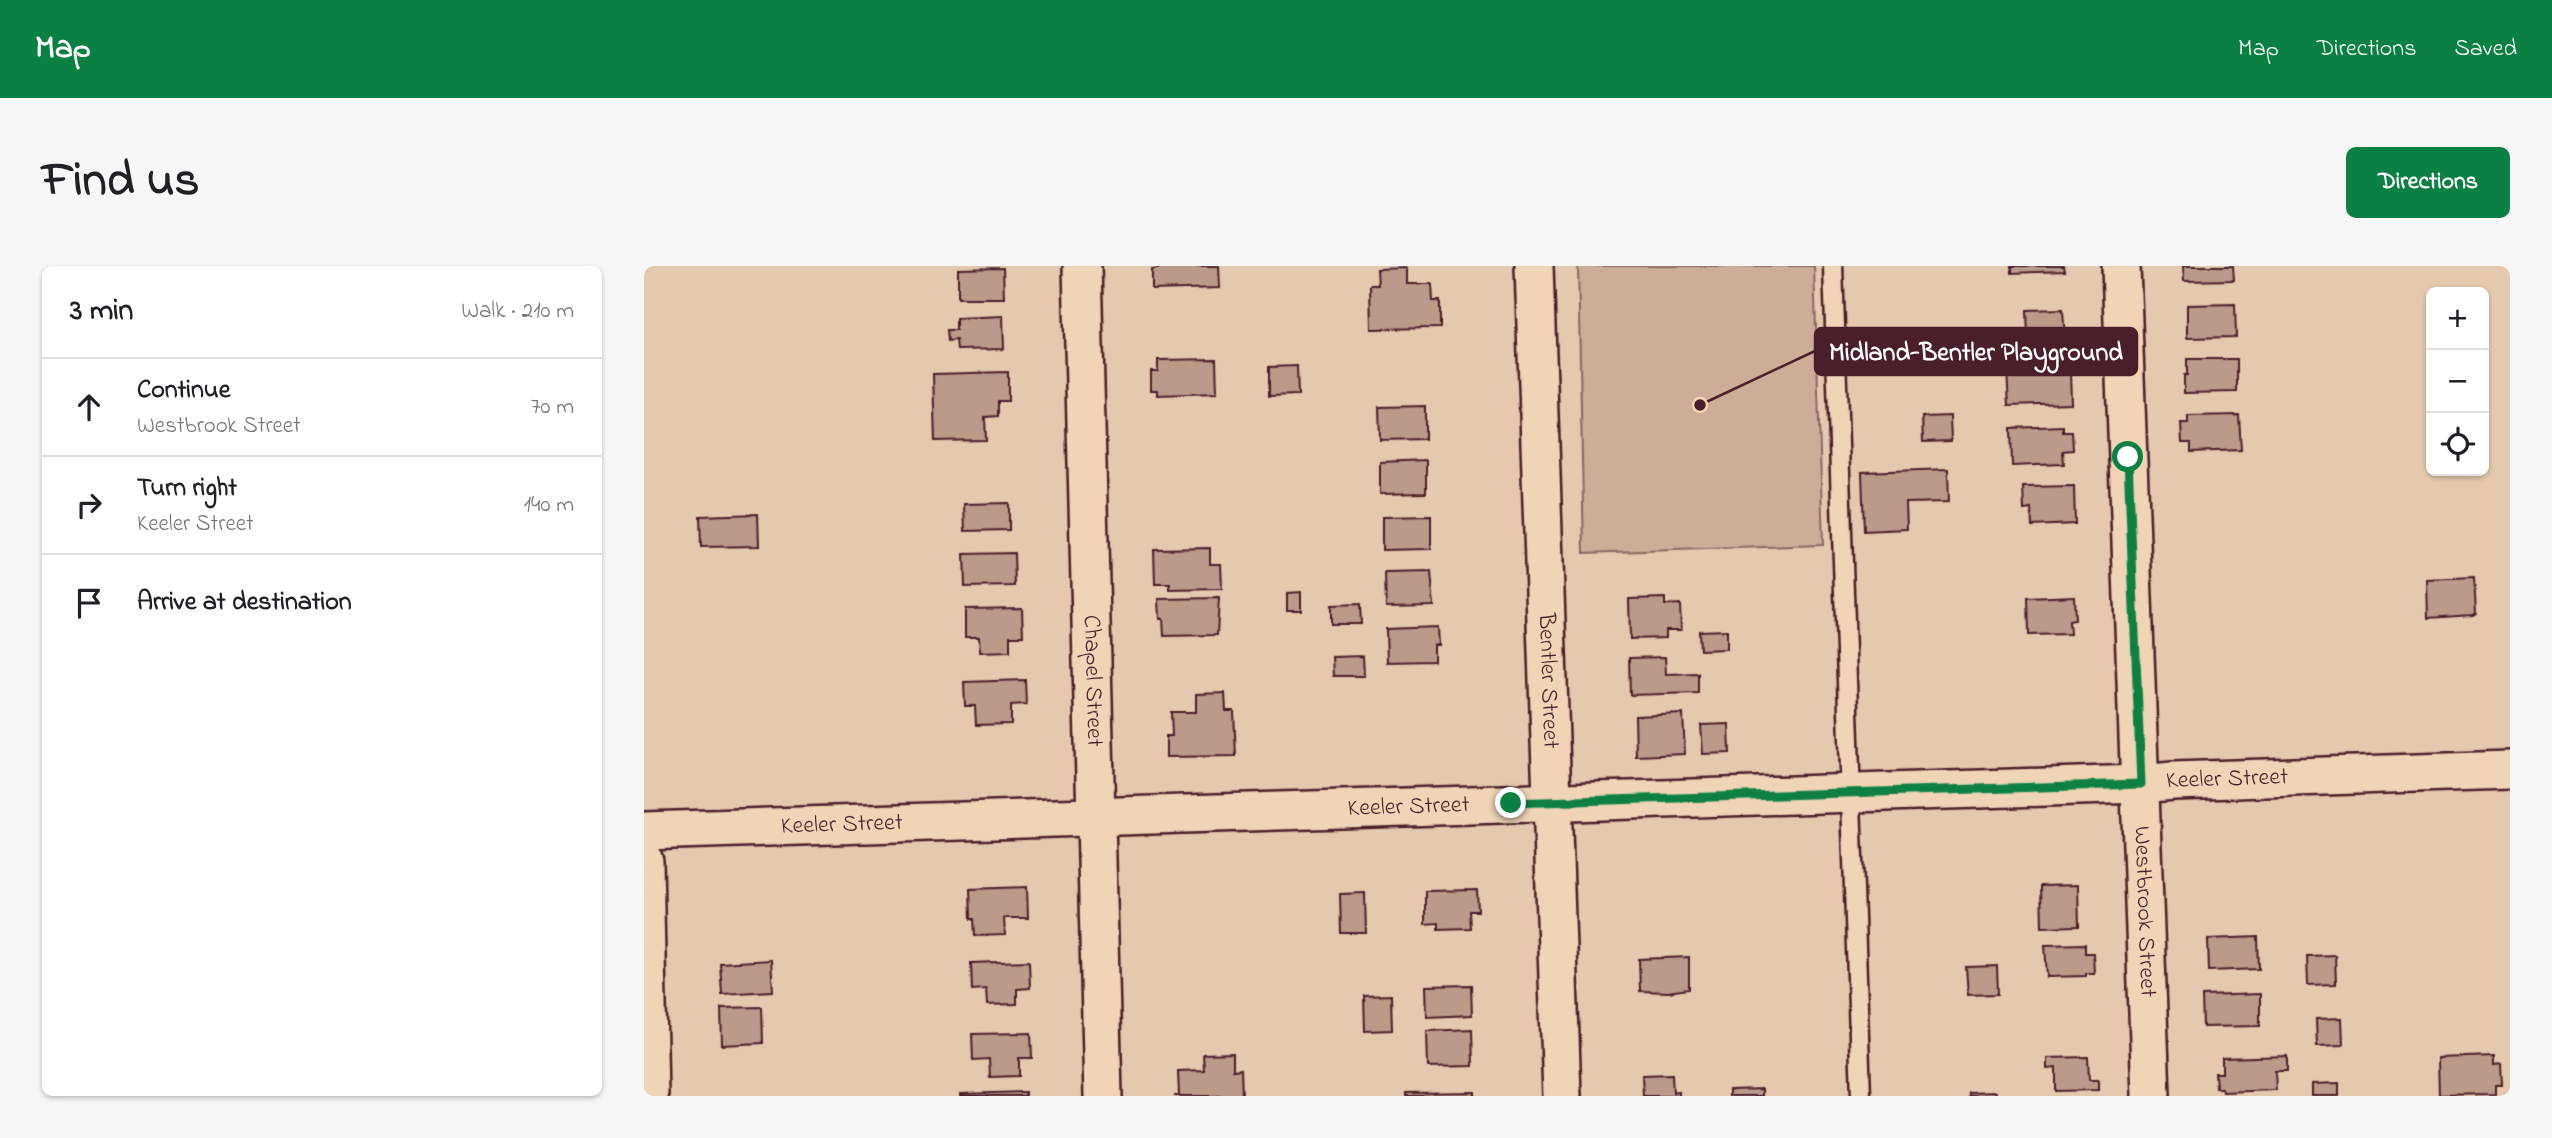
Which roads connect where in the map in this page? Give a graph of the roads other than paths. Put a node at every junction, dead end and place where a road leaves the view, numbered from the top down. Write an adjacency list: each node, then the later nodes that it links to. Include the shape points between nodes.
1 (1082, 266): 9 (street, Chapel Street)
2 (1534, 266): 8 (street, Bentler Street)
3 (1833, 266): 7 (lane)
4 (2121, 266): 6 (street, Westbrook Street)
5 (2510, 770): 6 (street, Keeler Street)
6 (2141, 784): 7 (street, Keeler Street); 16 (street, Westbrook Street)
7 (1852, 793): 8 (street, Keeler Street); 15 (lane)
8 (1553, 802): 9 (street, Keeler Street); 14 (street, Bentler Street)
9 (1096, 815): 10 (street, Keeler Street); 13 (street, Chapel Street)
10 (644, 831)
11 (644, 861): 12 (street)
12 (649, 1096)
13 (1103, 1096)
14 (1562, 1096)
15 (1861, 1096)
16 (2151, 1096)

